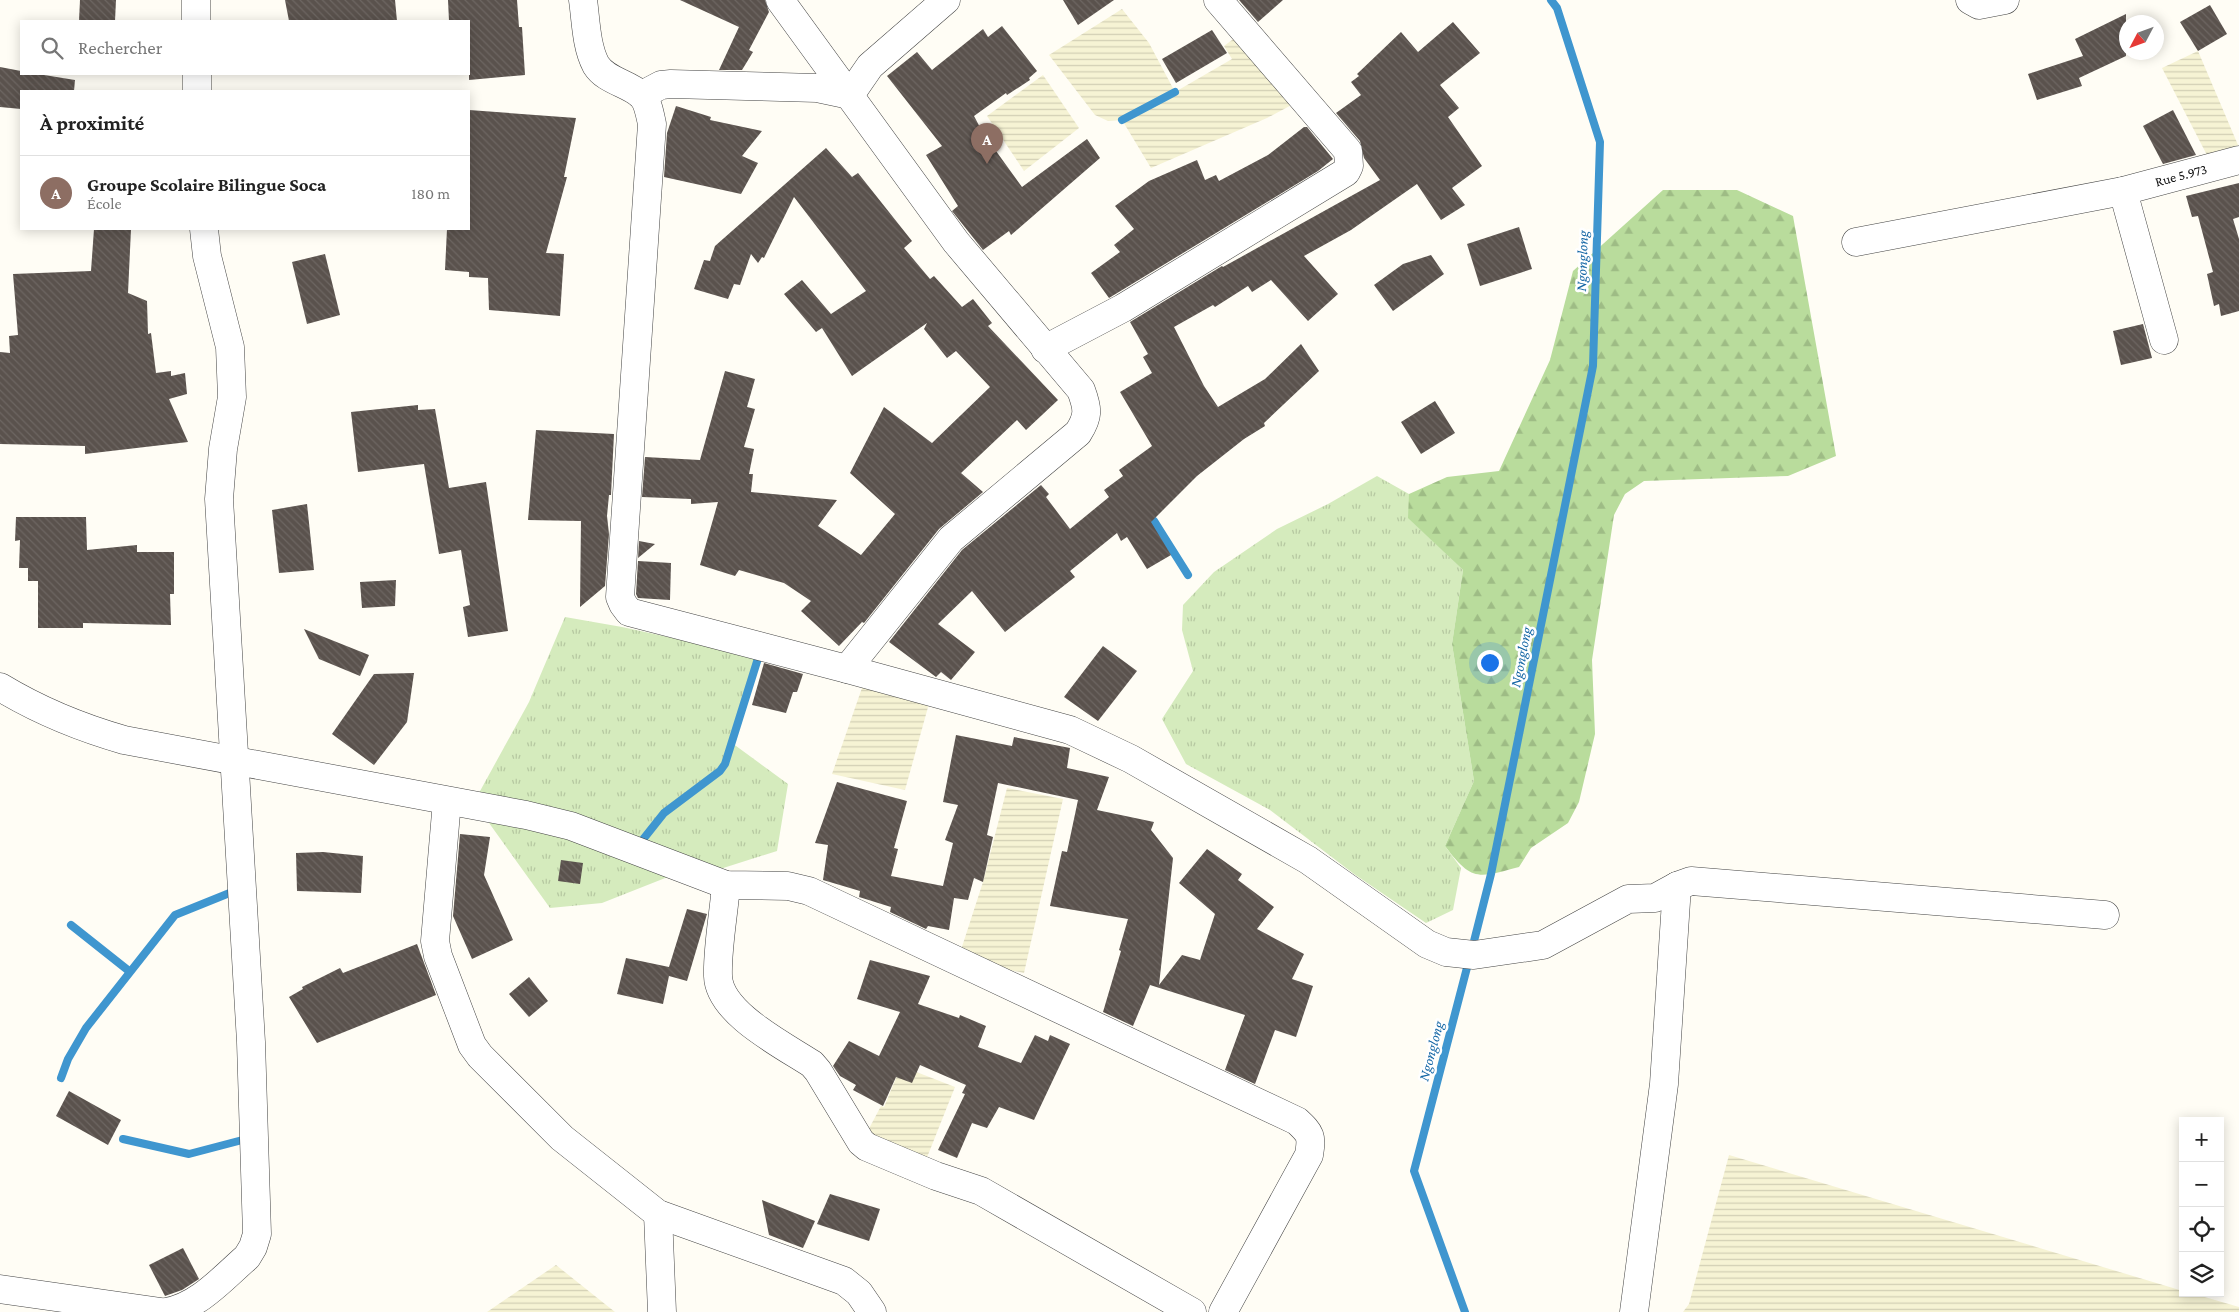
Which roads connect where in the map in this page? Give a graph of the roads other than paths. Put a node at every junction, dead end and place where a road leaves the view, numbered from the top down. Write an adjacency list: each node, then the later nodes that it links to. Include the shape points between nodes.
1 (196, 0): 8 (street)
2 (583, 0): 11 (street, via 590,50 597,66)
3 (780, 0): 12 (street)
4 (946, 0): 12 (street, via 870,66)
5 (1218, 0): 18 (street, via 1348,151 1350,166 1346,172 1123,308)
6 (1970, 0): 7 (street, via 1979,5)
7 (2005, 0)
8 (196, 20)
9 (197, 75): 10 (street)
10 (197, 90)
11 (642, 95): 12 (street, via 670,84 818,88); 19 (street, via 652,124 620,596 629,612 636,615)
12 (850, 95): 18 (street, via 956,242)
13 (2239, 160): 14 (street, Rue 5.973)
14 (2124, 190): 16 (street, Rue 5.973); 17 (street)
15 (204, 230): 21 (street, via 207,256 230,347 232,397 219,499)
16 (1856, 242)
17 (2164, 340)
18 (1045, 349): 19 (street, via 1080,390 1087,407 1085,422 1078,433 951,539)
19 (847, 669): 24 (street, via 1079,734 1131,759 1308,860 1427,944 1446,952 1474,955 1543,945 1628,899 1655,898)
20 (0, 687): 21 (street, via 95,732)
21 (234, 761): 22 (street); 29 (street, via 251,1042 257,1234 253,1247 240,1264 195,1301 181,1310)
22 (447, 801): 23 (street, via 526,814 571,826); 26 (street, via 435,941 472,1045 562,1138)
23 (726, 885): 32 (street, via 718,977 722,994 738,1014 812,1064 861,1142 936,1176 981,1191); 33 (street, via 788,886 809,891 1296,1120 1312,1140 1309,1155)
24 (1677, 886): 25 (street, via 1691,881); 34 (street, via 1664,1084)
25 (2105, 916)
26 (658, 1214): 30 (street); 31 (street, via 844,1281 859,1293)
27 (0, 1289): 28 (street)
28 (161, 1312)
29 (166, 1312)
30 (662, 1312)
31 (872, 1312)
32 (1192, 1312)
33 (1223, 1312)
34 (1634, 1312)

